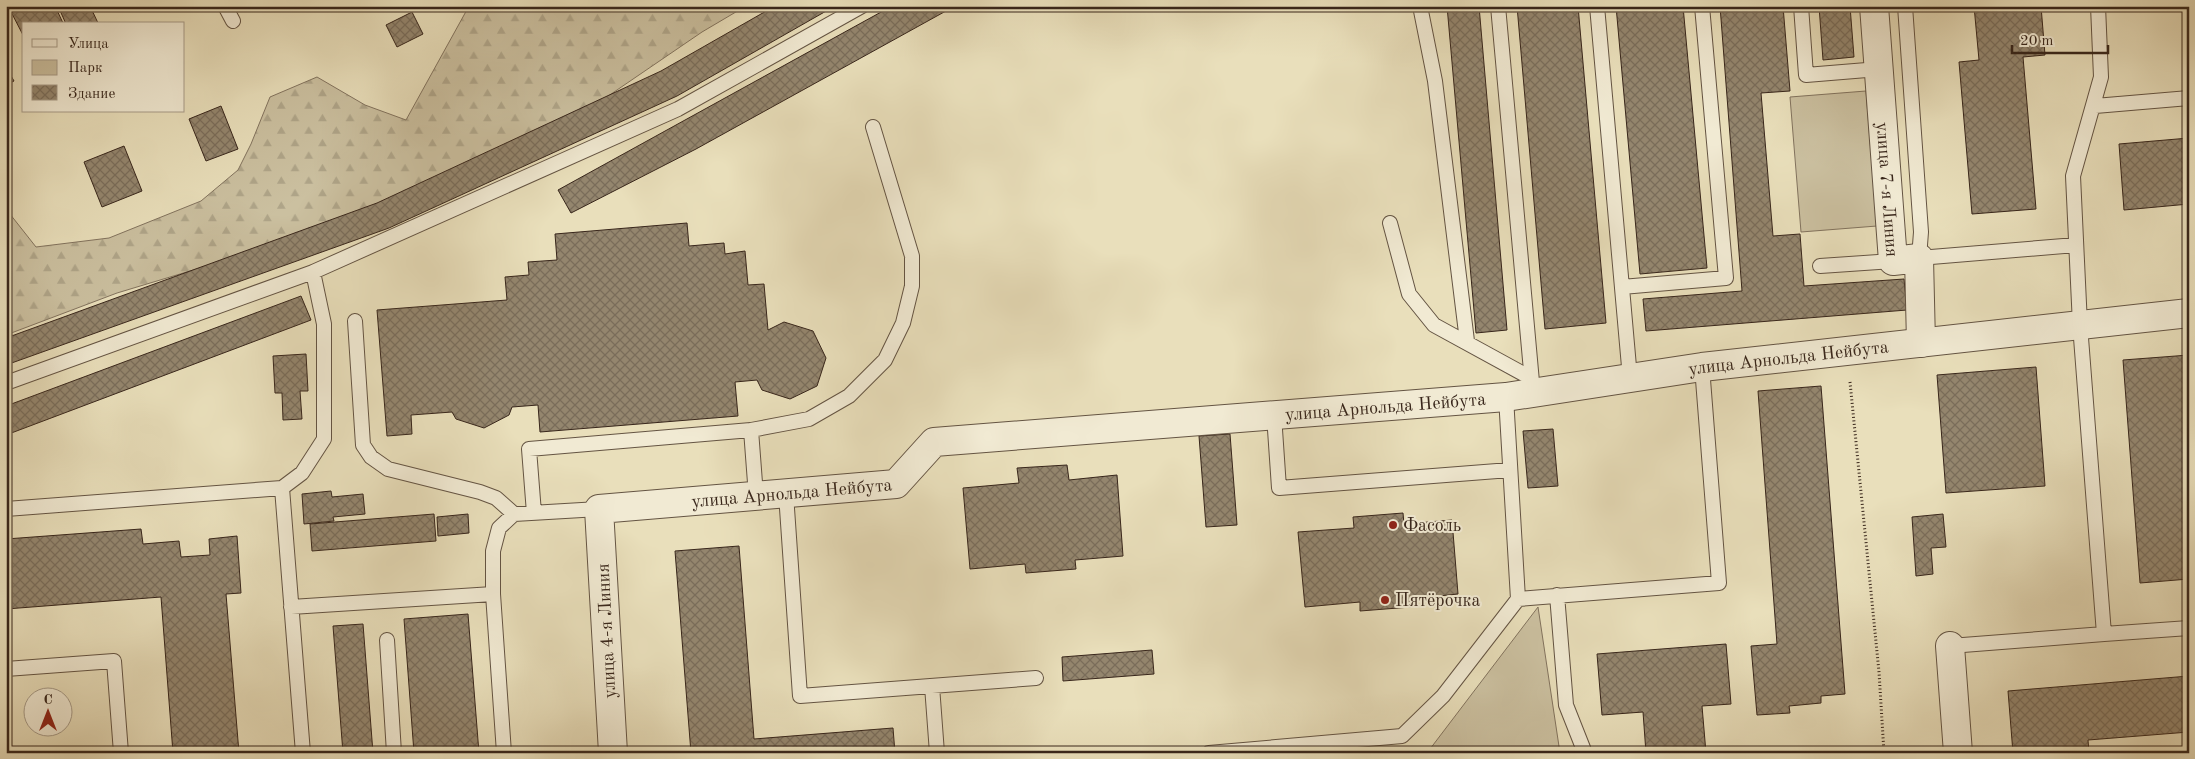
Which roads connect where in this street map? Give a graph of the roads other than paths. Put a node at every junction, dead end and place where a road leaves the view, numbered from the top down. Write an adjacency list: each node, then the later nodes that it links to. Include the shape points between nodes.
1 (225, 6): 11 (lane)
2 (862, 6): 21 (lane, via 678,109)
3 (1420, 6): 26 (lane, via 1435,81)
4 (1498, 6): 31 (lane)
5 (1597, 6): 22 (lane)
6 (1702, 6): 22 (lane, via 1726,278)
7 (1801, 6): 12 (lane, via 1806,75)
8 (1874, 6): 12 (street, улица 7-я Линия)
9 (1905, 6): 18 (lane, via 1921,232)
10 (2098, 6): 14 (lane, via 2101,77)
11 (233, 21)
12 (1879, 69): 19 (street, улица 7-я Линия)
13 (2189, 98): 14 (lane)
14 (2095, 106): 17 (lane, via 2073,176)
15 (874, 127): 34 (lane, via 912,256 912,286 903,323 885,360 850,396 809,419)
16 (1390, 223): 26 (lane, via 1409,294 1434,325)
17 (2076, 245): 18 (lane); 25 (lane)
18 (1919, 258): 19 (street, улица 7-я Линия); 27 (street, улица 7-я Линия)
19 (1893, 261): 20 (lane)
20 (1820, 266)
21 (313, 272): 30 (lane); 36 (lane, via 324,324 324,439 302,473)
22 (1622, 287): 29 (lane)
23 (2189, 313): 25 (street, улица Арнольда Нейбута)
24 (354, 321): 42 (lane, via 363,445 372,457 388,469 496,498)
25 (2080, 325): 27 (street, улица Арнольда Нейбута); 48 (lane)
26 (1467, 341): 31 (lane)
27 (1921, 342): 28 (street, улица Арнольда Нейбута)
28 (1702, 367): 29 (street, улица Арнольда Нейбута); 44 (lane, via 1718,583)
29 (1630, 378): 31 (street, улица Арнольда Нейбута)
30 (6, 383)
31 (1532, 386): 32 (street, улица Арнольда Нейбута)
32 (1506, 397): 33 (street, улица Арнольда Нейбута); 35 (lane)
33 (1274, 415): 35 (lane, via 1279,488); 37 (street, улица Арнольда Нейбута, via 934,442 896,484)
34 (751, 430): 38 (lane); 41 (lane, via 529,449)
35 (1510, 470): 45 (lane)
36 (282, 488): 39 (lane); 46 (lane)
37 (786, 494): 38 (street, улица Арнольда Нейбута); 53 (lane, via 800,696)
38 (756, 496): 40 (street, улица Арнольда Нейбута)
39 (6, 509)
40 (599, 509): 41 (lane); 59 (street, улица 4-я Линия)
41 (534, 513): 42 (lane)
42 (514, 514): 43 (lane, via 499,528 492,551)
43 (493, 594): 46 (lane); 58 (lane)
44 (1557, 595): 45 (lane); 62 (lane, via 1566,705)
45 (1518, 599): 54 (lane, via 1443,696 1402,736)
46 (291, 607): 56 (lane)
47 (2189, 628): 48 (lane)
48 (2104, 634): 50 (lane)
49 (387, 640): 57 (lane)
50 (1950, 646): 63 (street)
51 (6, 670): 55 (lane, via 114,661)
52 (1036, 678): 53 (lane)
53 (932, 686): 60 (lane)
54 (1343, 747): 61 (lane)
55 (121, 753)
56 (303, 753)
57 (394, 753)
58 (504, 753)
59 (613, 753)
60 (937, 753)
61 (1209, 753)
62 (1585, 753)
63 (1958, 753)

